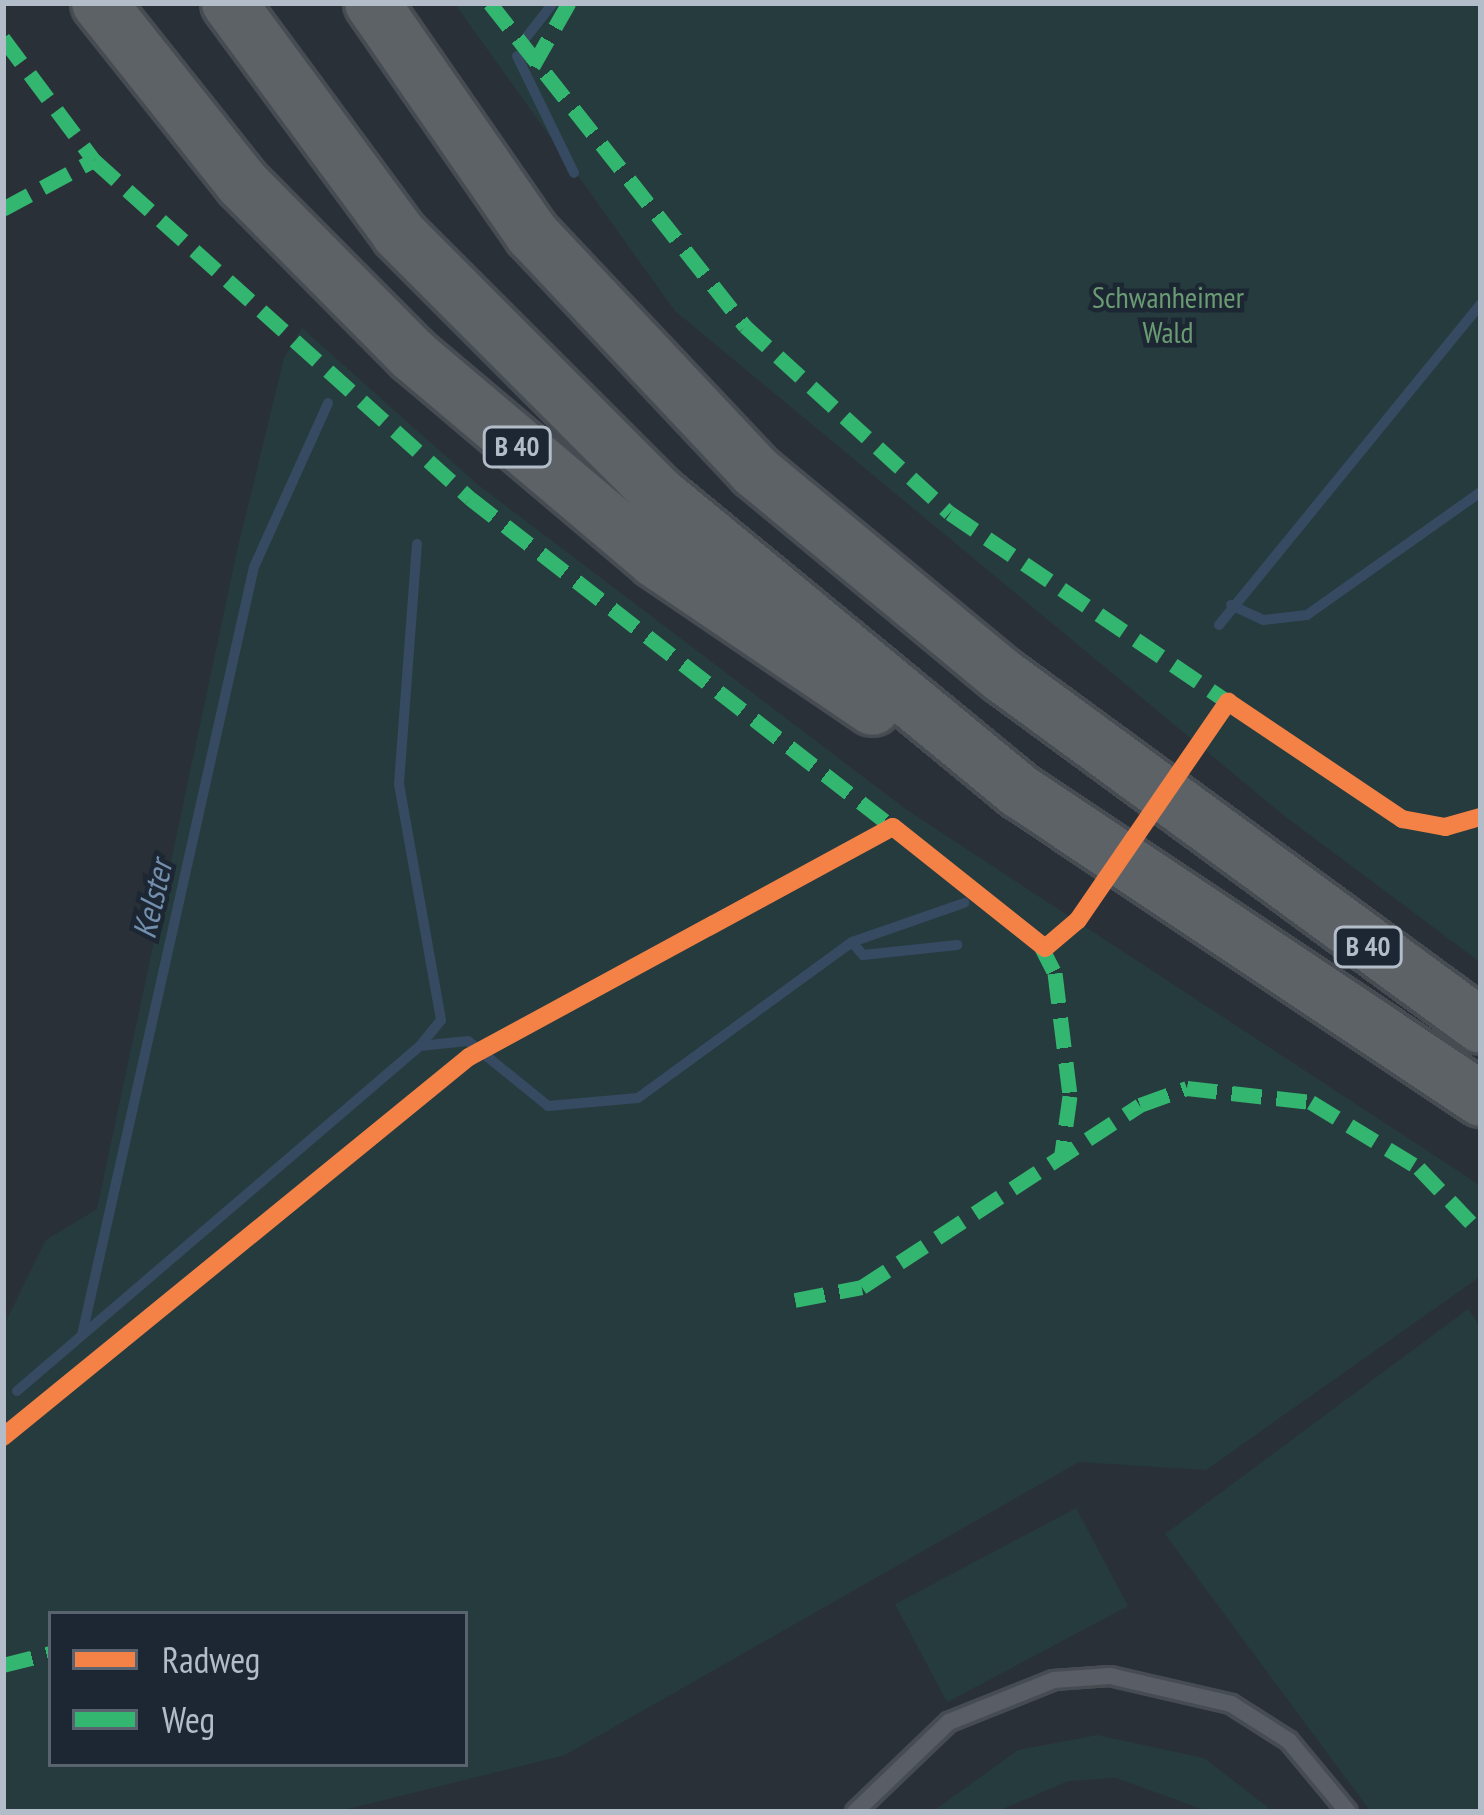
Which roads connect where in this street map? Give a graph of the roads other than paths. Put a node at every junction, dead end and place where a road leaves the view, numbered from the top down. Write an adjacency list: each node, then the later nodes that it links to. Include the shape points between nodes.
1 (99, 3): 4 (highway, B 40, via 285,230 509,441 746,626)
2 (229, 3): 4 (highway, via 345,168 532,376)
3 (372, 3): 5 (highway, B 40, via 449,123 614,331 850,559)
4 (1021, 792): 6 (highway, B 40)
5 (1481, 1026)
6 (1481, 1099)
7 (855, 1812): 8 (lane, via 949,1722 1054,1680 1110,1676 1231,1704 1289,1741)
8 (1348, 1812)

